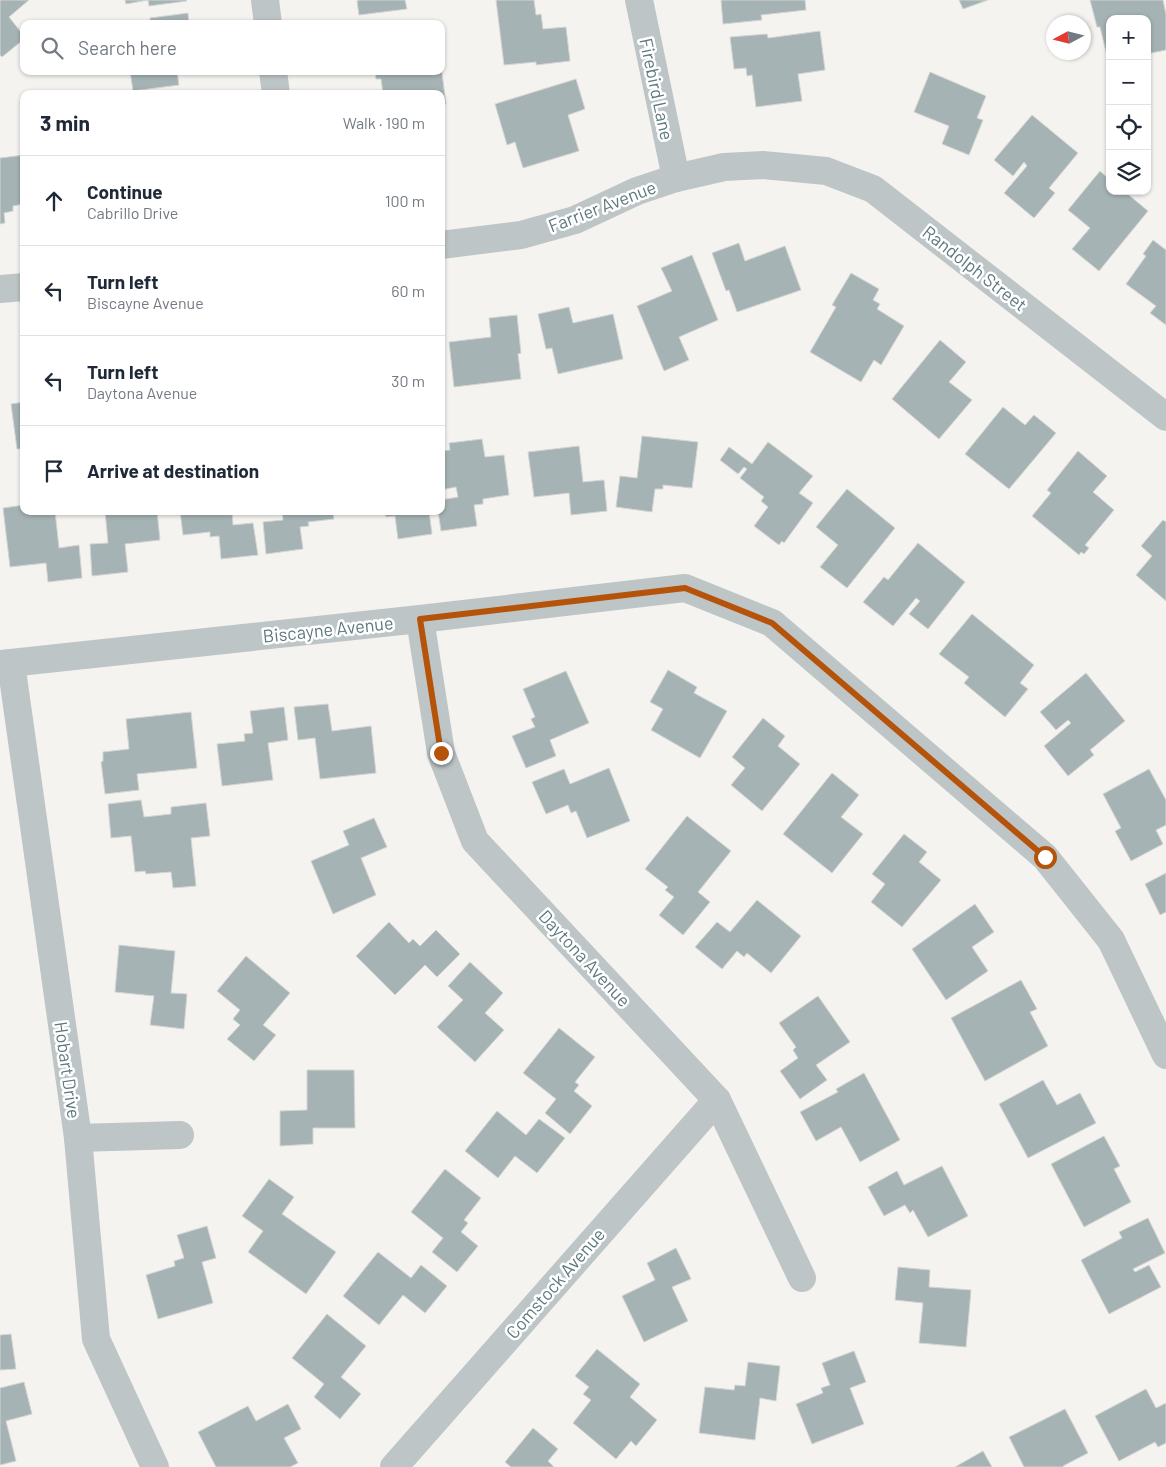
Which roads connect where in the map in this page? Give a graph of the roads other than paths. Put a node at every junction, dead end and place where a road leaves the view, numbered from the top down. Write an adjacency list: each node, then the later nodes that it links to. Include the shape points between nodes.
1 (265, 0): 3 (street)
2 (639, 0): 7 (street, Firebird Lane)
3 (268, 20)
4 (274, 75): 5 (street)
5 (275, 90)
6 (762, 165): 7 (street, Farrier Avenue, via 724,167); 11 (street, Randolph Street, via 826,171 873,189)
7 (676, 178): 8 (street, Farrier Avenue, via 637,191 575,220 521,235)
8 (445, 244)
9 (20, 287): 10 (street)
10 (0, 289)
11 (1166, 417)
12 (420, 619): 13 (street, Biscayne Avenue); 14 (street, Biscayne Avenue, via 685,588 772,623 1045,857 1111,940); 15 (street, Daytona Avenue, via 441,753 475,841)
13 (6, 663): 17 (street, Hobart Drive)
14 (1166, 1055)
15 (717, 1100): 18 (street, Daytona Avenue); 20 (street, Comstock Avenue)
16 (180, 1135): 17 (street)
17 (78, 1138): 19 (street, Hobart Drive, via 96,1339)
18 (802, 1278)
19 (155, 1467)
20 (394, 1467)

